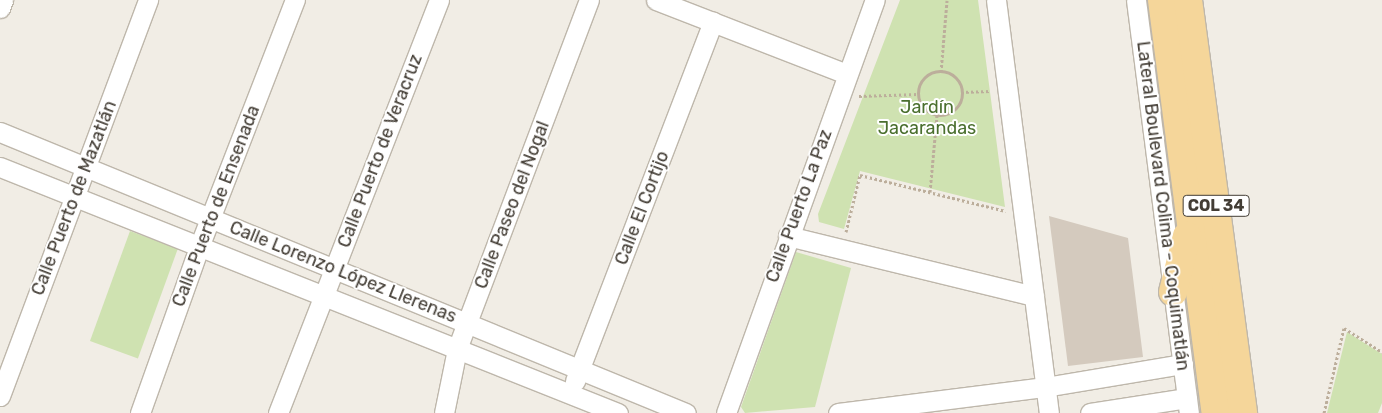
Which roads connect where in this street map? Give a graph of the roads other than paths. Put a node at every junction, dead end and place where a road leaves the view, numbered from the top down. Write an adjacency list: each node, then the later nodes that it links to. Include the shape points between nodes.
1 (3, 0): 12 (street)
2 (148, 0): 17 (street, Calle Puerto de Mazatlán)
3 (295, 0): 19 (street, Calle Puerto de Ensenada)
4 (439, 0): 23 (street, Calle Puerto de Veracruz)
5 (589, 0): 27 (street, Calle Paseo del Nogal)
6 (656, 0): 13 (street)
7 (875, 0): 14 (street, Calle Puerto La Paz)
8 (996, 0): 26 (street)
9 (1136, 0): 24 (street, Lateral Boulevard Colima - Coquimatlán)
10 (1162, 0): 20 (main road, COL 34)
11 (1188, 0): 45 (main road, COL 34)
12 (0, 8)
13 (713, 22): 14 (street); 30 (street, Calle El Cortijo)
14 (847, 74): 21 (street, Calle Puerto La Paz)
15 (0, 132): 17 (street, Calle Lorenzo López Llerenas)
16 (0, 167): 18 (street, Calle Lorenzo López Llerenas)
17 (86, 167): 18 (street, Calle Puerto de Mazatlán); 19 (street, Calle Lorenzo López Llerenas)
18 (74, 196): 22 (street, Calle Lorenzo López Llerenas); 33 (street, Calle Puerto de Mazatlán)
19 (211, 218): 22 (street, Calle Puerto de Ensenada); 23 (street, Calle Lorenzo López Llerenas)
20 (1191, 220): 24 (main road); 44 (main road, COL 34)
21 (788, 236): 26 (street); 40 (street, Calle Puerto La Paz)
22 (199, 246): 25 (street, Calle Lorenzo López Llerenas); 36 (street, Calle Puerto de Ensenada)
23 (334, 268): 25 (street, Calle Puerto de Veracruz); 27 (street, Calle Lorenzo López Llerenas)
24 (1173, 292): 29 (street, Lateral Boulevard Colima - Coquimatlán)
25 (323, 295): 28 (street, Calle Lorenzo López Llerenas); 37 (street, Calle Puerto de Veracruz)
26 (1034, 296): 31 (street)
27 (467, 323): 28 (street, Calle Paseo del Nogal); 30 (street, Calle Lorenzo López Llerenas)
28 (457, 349): 32 (street, Calle Lorenzo López Llerenas); 38 (street, Calle Paseo del Nogal)
29 (1183, 364): 31 (street); 34 (street, Lateral Boulevard Colima - Coquimatlán)
30 (580, 369): 32 (street, Calle El Cortijo); 39 (street, Calle Lorenzo López Llerenas)
31 (1045, 387): 41 (street); 42 (street)
32 (569, 394): 35 (street, Calle Lorenzo López Llerenas)
33 (0, 396)
34 (1188, 405): 43 (street)
35 (609, 411)
36 (140, 413)
37 (278, 413)
38 (444, 413)
39 (686, 413)
40 (726, 413)
41 (838, 413)
42 (1049, 413)
43 (1090, 413)
44 (1216, 413)
45 (1243, 413)

